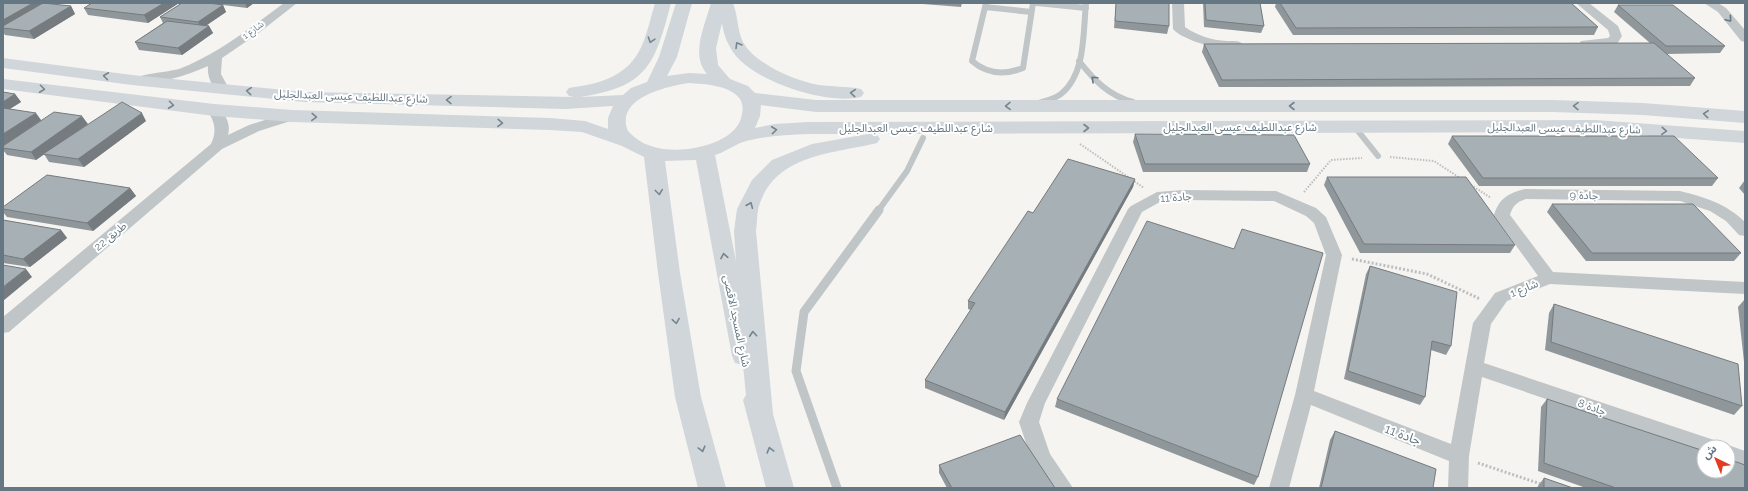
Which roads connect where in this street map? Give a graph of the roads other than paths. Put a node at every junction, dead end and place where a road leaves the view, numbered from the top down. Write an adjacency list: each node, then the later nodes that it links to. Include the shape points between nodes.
1 (291, 3): 17 (street, شارع 1)
2 (663, 3): 29 (main road, one-way to 29, via 646,57 631,74 590,90)
3 (684, 3): 25 (main road, via 668,57)
4 (719, 3): 23 (main road, via 707,48 709,66)
5 (725, 3): 30 (main road, one-way to 5, via 928,99 817,90 786,80 763,70 736,44)
6 (1033, 3): 13 (lane)
7 (1037, 3): 12 (lane)
8 (1178, 3): 16 (street, via 1179,29 1189,36 1219,45)
9 (1582, 3): 15 (street, via 1614,29 1616,36 1613,41 1604,44)
10 (1710, 3): 14 (street, one-way to 14, via 1722,10)
11 (985, 5): 13 (lane); 13 (lane, via 972,61 981,68 995,72 1010,72 1022,68)
12 (1086, 6): 18 (lane)
13 (1031, 12)
14 (1745, 38)
15 (1570, 44)
16 (1251, 45)
17 (216, 58): 22 (street, شارع 1, via 178,73); 26 (street, via 213,74)
18 (1079, 61): 31 (lane, via 1074,79 1060,94); 32 (lane, one-way to 18, via 1126,101 1103,87)
19 (3, 63): 20 (main road, شارع عبداللطيف عيسى العبدالجليل)
20 (54, 70): 21 (main road, via 30,74); 22 (main road, شارع عبداللطيف عيسى العبدالجليل, one-way to 20)
21 (3, 71)
22 (132, 80): 26 (main road, شارع عبداللطيف عيسى العبدالجليل)
23 (723, 82): 25 (main road, via 689,78); 27 (main road, via 742,91)
24 (3, 84): 35 (main road, شارع عبداللطيف عيسى العبدالجليل, one-way to 35)
25 (654, 85): 28 (main road)
26 (222, 89): 29 (main road, شارع عبداللطيف عيسى العبدالجليل, one-way to 26, via 305,97)
27 (748, 97): 30 (main road, شارع عبداللطيف عيسى العبدالجليل, via 816,106); 42 (main road, via 753,110 749,125)
28 (628, 100): 29 (main road, شارع عبداللطيف عيسى العبدالجليل, via 565,103); 44 (main road, via 616,121 618,131)
29 (478, 101)
30 (975, 106): 31 (main road, شارع عبداللطيف عيسى العبدالجليل, one-way to 30)
31 (1030, 106): 32 (main road, شارع عبداللطيف عيسى العبدالجليل)
32 (1153, 106): 33 (main road, شارع عبداللطيف عيسى العبدالجليل, one-way to 32)
33 (1321, 106): 34 (main road, شارع عبداللطيف عيسى العبدالجليل); 39 (main road, via 1326,114 1318,119 1191,119)
34 (1552, 106): 37 (main road, شارع عبداللطيف عيسى العبدالجليل, one-way to 34, via 1643,109); 38 (main road, via 1530,113 1515,114 1359,116 1353,119)
35 (214, 110): 36 (main road, شارع عبداللطيف عيسى العبدالجليل); 45 (street, via 219,115 223,127)
36 (292, 116): 44 (main road, شارع عبداللطيف عيسى العبدالجليل, one-way to 44, via 550,124 585,127); 45 (street, طريق 22, via 254,128)
37 (1745, 117)
38 (1354, 126): 39 (main road, شارع عبداللطيف عيسى العبدالجليل); 41 (main road, شارع عبداللطيف عيسى العبدالجليل, one-way to 41, via 1594,126); 48 (lane)
39 (1163, 127): 40 (main road, شارع عبداللطيف عيسى العبدالجليل, one-way to 39)
40 (1058, 128): 42 (main road, شارع عبداللطيف عيسى العبدالجليل, one-way to 40, via 759,132 795,129); 43 (main road, via 984,137)
41 (1745, 137)
42 (736, 138): 46 (main road)
43 (922, 138): 55 (main road, one-way to 43, via 745,231 748,209 759,185 779,164 818,148 862,139); 60 (lane, via 907,170 804,312 796,371)
44 (625, 141): 47 (main road)
45 (217, 146): 52 (street, طريق 22)
46 (705, 152): 47 (main road); 55 (main road, شارع المسجد الاقصى, one-way to 46, via 741,346)
47 (654, 154): 58 (main road, one-way to 58, via 688,397)
48 (1378, 156)
49 (1745, 231): 50 (street, جادة 9, via 1734,218 1715,207 1680,196 1525,194 1509,199 1502,215)
50 (1548, 278): 51 (street, شارع 1); 53 (street, شارع 1, via 1501,297 1482,323)
51 (1745, 288)
52 (3, 327)
53 (1474, 367): 56 (street, جادة 8); 57 (street, شارع 1)
54 (1304, 395): 57 (street, جادة 11); 61 (street, جادة 11, via 1334,255 1320,221 1311,212 1276,196 1157,197 1136,209 1036,403 1029,422 1041,458); 62 (street)
55 (760, 414): 59 (main road, شارع المسجد الاقصى, one-way to 55)
56 (1696, 442)
57 (1459, 456): 63 (street, شارع 1)
58 (712, 488)
59 (780, 488)
60 (837, 488)
61 (1062, 488)
62 (1279, 488)
63 (1458, 488)

